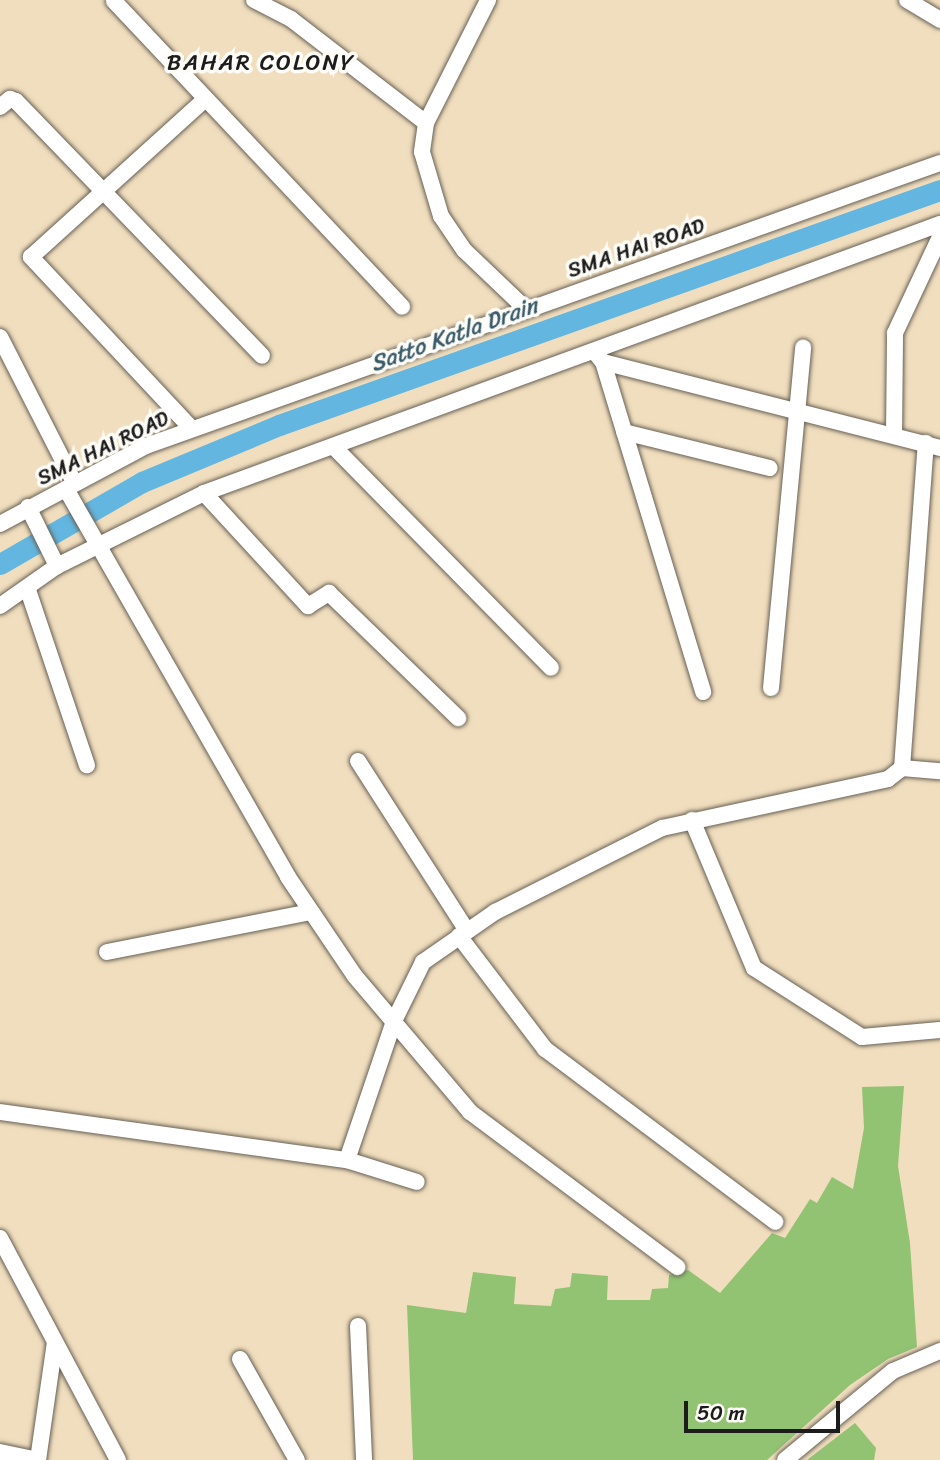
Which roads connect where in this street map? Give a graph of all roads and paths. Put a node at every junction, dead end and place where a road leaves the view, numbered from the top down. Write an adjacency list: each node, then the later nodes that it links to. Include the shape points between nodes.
1 (254, 0): 8 (street, via 291,19)
2 (488, 0): 8 (street)
3 (907, 0): 5 (street)
4 (114, 1): 6 (street)
5 (940, 20)
6 (204, 100): 10 (street); 13 (street)
7 (0, 107): 10 (street, via 14,99)
8 (426, 123): 14 (street, via 422,152 441,216 464,250)
9 (940, 166): 14 (street, SMA HAI ROAD)
10 (102, 191): 17 (street); 20 (street, via 32,253 32,263)
11 (940, 224): 18 (street)
12 (940, 237): 22 (street, via 895,334)
13 (402, 307)
14 (525, 308): 20 (street, SMA HAI ROAD)
15 (0, 337): 26 (street)
16 (803, 348): 19 (street)
17 (262, 356)
18 (599, 357): 19 (street); 21 (street); 24 (street)
19 (798, 411): 22 (street); 35 (street)
20 (192, 429): 26 (street, SMA HAI ROAD)
21 (624, 432): 25 (street); 36 (street)
22 (894, 435): 23 (street)
23 (933, 446): 40 (street)
24 (335, 447): 27 (street); 34 (street)
25 (771, 468)
26 (71, 490): 28 (street, SMA HAI ROAD); 30 (street)
27 (204, 493): 30 (street); 37 (street, via 308,606 329,593)
28 (31, 514): 29 (street, SMA HAI ROAD); 31 (street)
29 (0, 524)
30 (101, 543): 31 (street); 43 (street)
31 (57, 566): 32 (street)
32 (28, 590): 33 (street); 39 (street)
33 (0, 606)
34 (551, 668)
35 (771, 688)
36 (702, 692)
37 (458, 718)
38 (358, 761): 44 (street)
39 (87, 765)
40 (902, 768): 41 (street); 42 (street, via 888,779)
41 (940, 771)
42 (692, 820): 44 (street, via 650,834 495,912); 47 (street, via 754,968 862,1037)
43 (311, 912): 45 (street); 46 (street, via 354,975)
44 (463, 934): 46 (street, via 423,962); 51 (street, via 545,1049)
45 (107, 952)
46 (394, 1021): 49 (street); 54 (street, via 470,1112)
47 (940, 1030)
48 (0, 1112): 49 (street)
49 (347, 1160): 50 (street)
50 (417, 1182)
51 (775, 1223)
52 (0, 1238): 53 (street)
53 (5, 1256): 56 (street)
54 (677, 1267)
55 (358, 1326): 62 (street)
56 (55, 1342): 59 (street, via 38,1460); 60 (street)
57 (940, 1351): 63 (street, via 893,1371)
58 (240, 1359): 61 (street)
59 (1, 1455)
60 (118, 1460)
61 (297, 1460)
62 (364, 1460)
63 (785, 1460)

